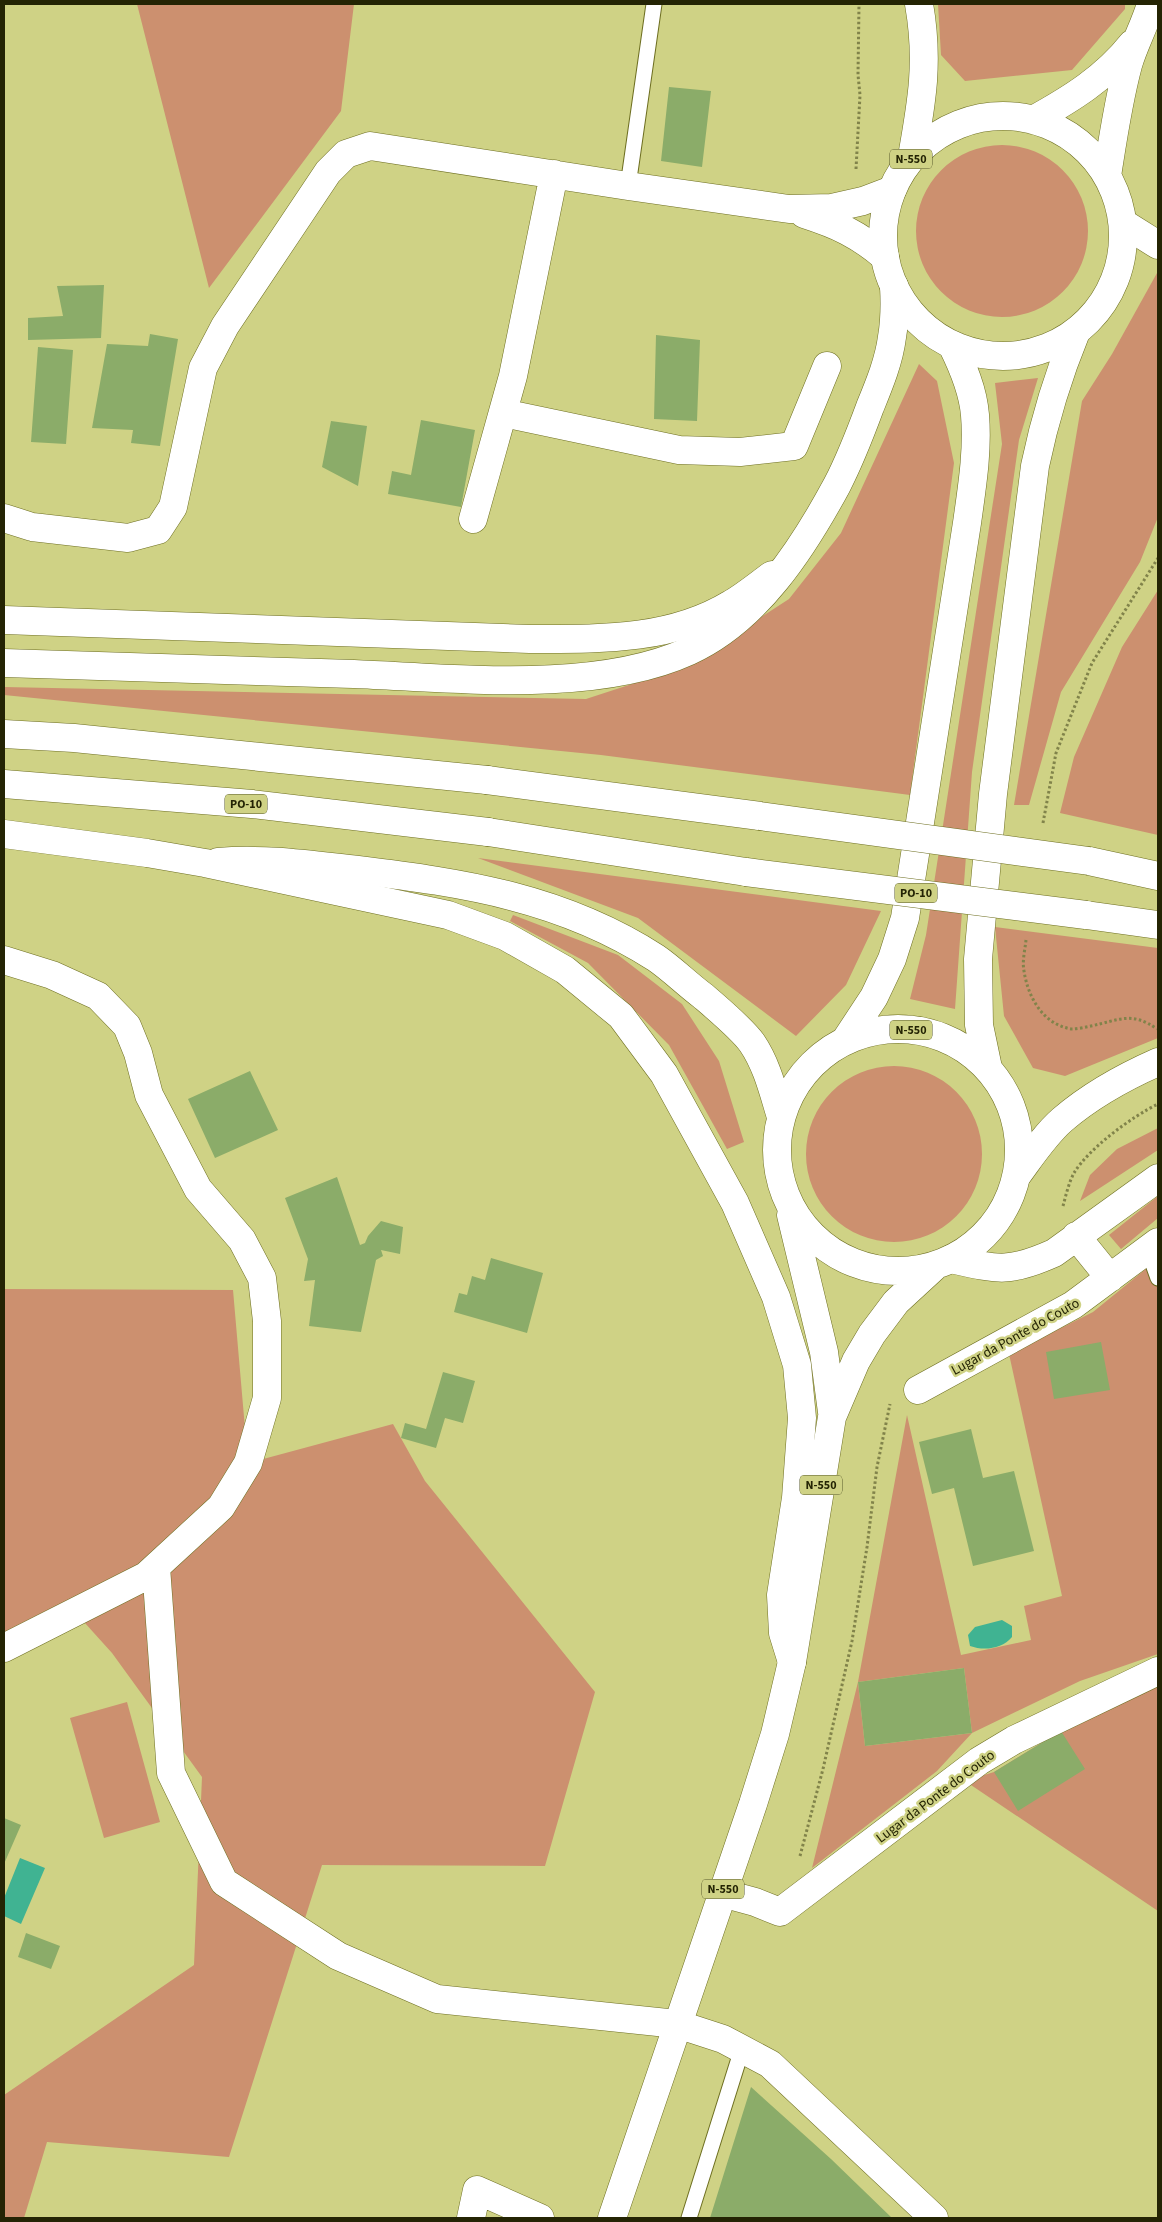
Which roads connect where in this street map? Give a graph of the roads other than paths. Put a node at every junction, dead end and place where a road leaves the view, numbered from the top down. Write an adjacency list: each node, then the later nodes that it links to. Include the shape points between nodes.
1 (654, 4): 9 (lane)
2 (919, 4): 6 (main road, via 925,65)
3 (1151, 4): 4 (main road)
4 (1136, 39): 5 (main road, via 1118,61 1092,84); 8 (main road, via 1114,123)
5 (1033, 120): 6 (main road, N-550, via 1000,116 968,121 937,135); 8 (main road, N-550, via 1062,132 1088,150)
6 (912, 157): 10 (main road, N-550)
7 (554, 174): 9 (main road); 19 (main road); 20 (main road, via 370,146 346,154 328,172 230,318 203,368 173,507 158,530 128,538 32,527)
8 (1107, 176): 12 (main road, N-550, via 1118,198)
9 (628, 186): 11 (main road)
10 (892, 190): 11 (main road, via 832,208); 14 (main road, N-550, via 884,223)
11 (789, 209): 14 (main road, via 839,226 863,239)
12 (1123, 223): 13 (main road); 16 (main road, N-550, via 1122,254 1114,284 1098,310)
13 (1158, 245)
14 (885, 257): 15 (main road, N-550)
15 (894, 286): 17 (main road, N-550, via 908,310 928,330); 22 (main road, via 892,340 848,464 824,508)
16 (1076, 332): 17 (main road, N-550, via 1047,348 1015,356 983,354); 34 (main road, N-550, via 1046,413 1035,466 993,794 978,959 979,1025)
17 (952, 345): 32 (main road, N-550, via 965,372 975,414 975,471 905,918 892,959 874,997)
18 (826, 366): 19 (main road, via 794,446 740,452 679,450)
19 (503, 413): 21 (main road)
20 (4, 518)
21 (473, 519)
22 (785, 566): 23 (main road, via 731,604 691,623 659,632 614,638 530,639); 24 (main road, via 763,594 718,636 688,652 605,675 517,680)
23 (4, 620)
24 (4, 663)
25 (4, 734): 29 (main road, bridge, via 74,738 487,780 1089,861)
26 (4, 784): 30 (main road, PO-10, bridge, via 252,804 488,832 746,872)
27 (4, 834): 28 (main road)
28 (204, 863): 35 (main road, via 272,860 423,878 500,892 581,918 656,958 751,1042 766,1068); 48 (main road, via 448,915 505,936 565,970 621,1016 664,1074 735,1203 776,1297 797,1365 801,1428 796,1498 781,1595 782,1633)
29 (1158, 876)
30 (1158, 924)
31 (4, 960): 46 (main road, via 52,975 98,996 128,1026 149,1095 198,1189 242,1240 262,1278 267,1321 267,1398 248,1464 221,1507)
32 (845, 1041): 34 (main road, N-550, via 875,1030 906,1029 936,1035 957,1045); 35 (main road, N-550, via 817,1060 795,1085)
33 (1158, 1062): 36 (main road, via 1124,1078 1062,1121)
34 (988, 1068): 36 (main road, N-550, via 1016,1118 1020,1146)
35 (781, 1117): 38 (main road, N-550, via 777,1161)
36 (1018, 1174): 41 (main road, N-550, via 995,1225 975,1244)
37 (1158, 1178): 39 (main road)
38 (789, 1204): 41 (main road, N-550, via 802,1225 819,1242 861,1266 885,1271 910,1271); 45 (main road, N-550, via 824,1352)
39 (1076, 1236): 41 (main road, via 1054,1253 1014,1268); 42 (main road)
40 (1153, 1246): 42 (main road, Lugar da Ponte do Couto); 43 (lane)
41 (942, 1263): 45 (main road, N-550, via 896,1302 872,1334 856,1361)
42 (1110, 1278): 44 (main road, Lugar da Ponte do Couto, via 1073,1305)
43 (1158, 1278)
44 (906, 1394)
45 (832, 1417): 48 (main road, N-550)
46 (156, 1568): 47 (main road); 51 (main road, via 172,1773 224,1882 338,1956 437,1999)
47 (4, 1648)
48 (792, 1662): 50 (main road, N-550, via 772,1742)
49 (1158, 1671): 50 (main road, Lugar da Ponte do Couto, via 1014,1740 979,1761 780,1912)
50 (722, 1893): 51 (main road, N-550)
51 (677, 2024): 52 (main road, via 723,2039); 55 (main road, N-550)
52 (742, 2049): 56 (lane); 57 (main road, via 770,2064)
53 (470, 2218): 54 (main road, via 477,2190)
54 (540, 2218)
55 (612, 2218)
56 (689, 2218)
57 (934, 2218)

